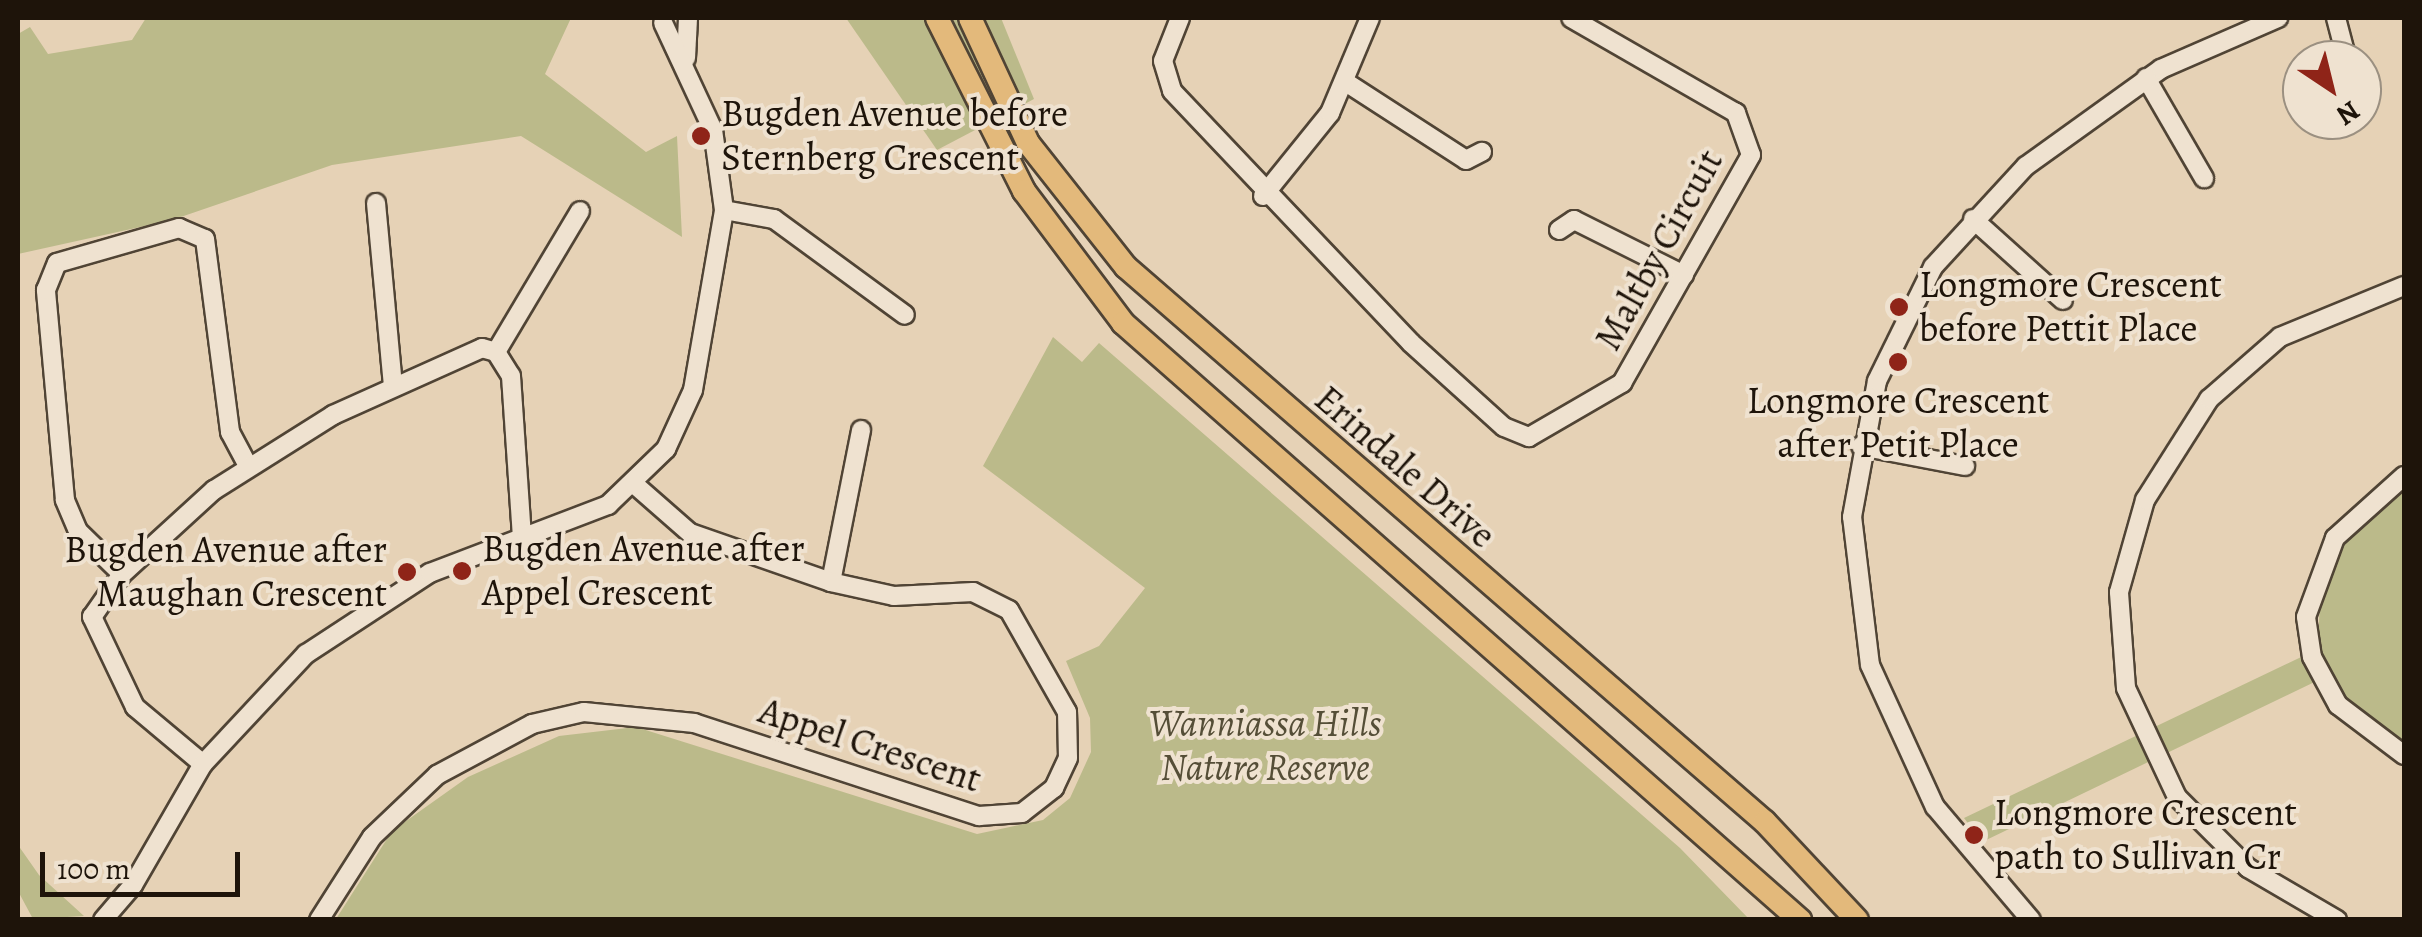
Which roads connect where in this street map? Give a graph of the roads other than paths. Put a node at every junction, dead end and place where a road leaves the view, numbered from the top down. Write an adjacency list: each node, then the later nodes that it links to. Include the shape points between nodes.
1 (687, 18): 8 (street); 9 (street)
2 (937, 18): 37 (main road, via 1024,191 1123,324)
3 (970, 18): 42 (main road, Erindale Drive, via 1028,143 1126,267 1741,801)
4 (1180, 18): 14 (street, Maltby Circuit, via 1164,73)
5 (1370, 18): 11 (street)
6 (1572, 18): 20 (street, Maltby Circuit, via 1744,122 1751,155)
7 (2273, 18): 10 (street)
8 (657, 19): 9 (street)
9 (687, 63): 16 (street, via 716,138)
10 (2146, 78): 13 (street); 19 (street, via 2072,128)
11 (1344, 81): 12 (street); 14 (street, via 1316,134)
12 (1471, 163)
13 (2204, 178)
14 (1263, 196): 20 (street, Maltby Circuit, via 1420,351 1504,427 1529,437 1622,384)
15 (376, 203): 25 (street)
16 (724, 210): 23 (street, via 774,219); 31 (street, via 694,390 666,449)
17 (580, 211): 24 (street)
18 (1568, 217): 20 (street)
19 (1973, 219): 22 (street); 27 (street, via 1901,322)
20 (1684, 275)
21 (2404, 286): 44 (street, via 2280,337 2209,398 2145,500 2118,592 2126,688 2177,797 2248,868)
22 (2063, 300)
23 (905, 315)
24 (496, 352): 25 (street, via 468,351); 32 (street, via 511,376)
25 (393, 386): 28 (street)
26 (861, 430): 34 (street)
27 (1861, 446): 29 (street); 43 (street, via 1852,566 1887,714 1950,828)
28 (248, 466): 33 (street); 33 (street, via 230,432 205,239 179,228 57,263 46,290 66,500 78,531)
29 (1966, 466)
30 (2404, 476): 35 (street, via 2335,538 2306,617 2312,656 2338,706)
31 (634, 484): 32 (street, via 578,520); 34 (street, Appel Crescent, via 690,534)
32 (522, 536): 36 (street, via 421,578 334,631)
33 (122, 574): 36 (street, via 96,602 94,627 144,718)
34 (831, 582): 39 (street, Appel Crescent, via 894,596 973,592 1017,618 1067,712 1068,758 1054,788 1022,813 979,816 694,723 584,712 496,740 428,782 372,838)
35 (2404, 754)
36 (203, 764): 38 (street, via 134,885)
37 (1732, 852): 40 (main road); 41 (main road)
38 (103, 920)
39 (319, 920)
40 (1800, 920)
41 (1810, 920)
42 (1857, 920)
43 (2030, 920)
44 (2337, 920)

